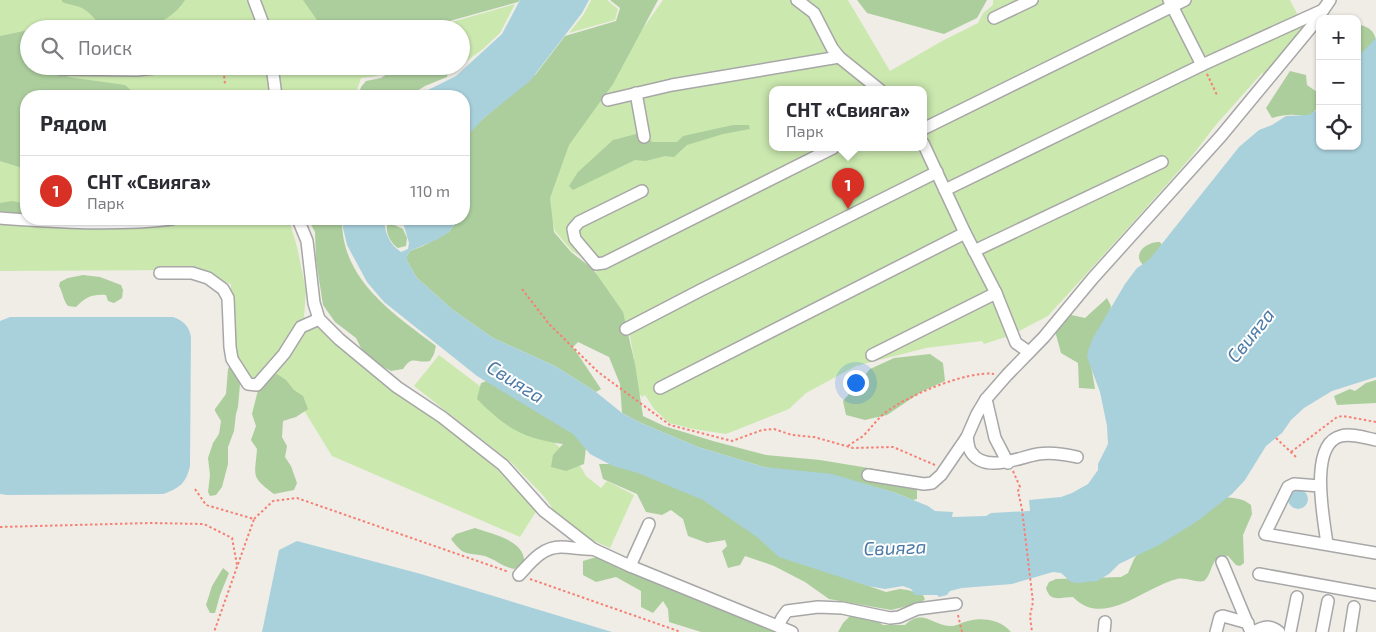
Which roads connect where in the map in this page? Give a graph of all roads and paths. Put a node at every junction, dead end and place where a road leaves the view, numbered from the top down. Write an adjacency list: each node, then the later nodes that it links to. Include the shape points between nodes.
1 (254, 0): 9 (street)
2 (797, 0): 10 (street, via 814,13)
3 (1032, 0): 8 (street)
4 (1185, 0): 6 (street)
5 (1330, 0): 7 (street)
6 (1171, 3): 11 (street); 20 (street)
7 (1323, 10): 11 (street); 38 (street, via 1221,136)
8 (994, 18)
9 (262, 20)
10 (838, 57): 15 (street); 17 (street)
11 (1203, 65): 18 (path); 26 (street)
12 (224, 75): 14 (path)
13 (273, 75): 16 (street)
14 (225, 84)
15 (875, 86)
16 (275, 90)
17 (636, 93): 19 (street); 21 (street)
18 (1217, 95)
19 (608, 100)
20 (927, 127)
21 (644, 137)
22 (827, 151): 27 (street, via 604,264 596,264 575,239 573,229 579,222)
23 (927, 151): 25 (street)
24 (1162, 162): 32 (street)
25 (938, 172): 26 (street); 37 (street)
26 (946, 190): 31 (street)
27 (642, 191)
28 (0, 218): 29 (street)
29 (20, 219)
30 (300, 225): 36 (street, via 307,241)
31 (965, 233): 32 (street); 41 (street)
32 (974, 251): 35 (street)
33 (160, 273): 36 (street, via 192,272 223,288 228,298 232,359 248,384 256,385 284,354 301,327)
34 (522, 289): 46 (path, via 549,324 598,372 670,425 732,440 774,429)
35 (996, 293): 38 (street, via 1016,343); 39 (street)
36 (318, 319): 58 (street, via 397,387 503,464 544,511)
37 (626, 329)
38 (1029, 352): 40 (street)
39 (872, 355)
40 (1007, 376): 42 (street); 46 (path, via 975,375 912,396 886,412)
41 (660, 388)
42 (986, 400): 43 (street); 49 (street, via 995,438)
43 (967, 437): 49 (street, via 970,451 976,458 991,463); 50 (street)
44 (1276, 438): 48 (path)
45 (1376, 440): 52 (street, via 1344,435 1334,438 1326,447)
46 (847, 447): 50 (path, via 893,447 935,465)
47 (1077, 457): 49 (street, via 1060,453 1037,454)
48 (1298, 458)
49 (1008, 463): 76 (path, via 1020,487 1033,602 1030,616)
50 (948, 465): 51 (street, via 932,483)
51 (868, 475)
52 (1320, 486): 57 (street); 57 (street, via 1294,484 1288,487 1265,534)
53 (195, 489): 54 (path, via 206,505)
54 (254, 519): 61 (path); 64 (path, via 273,501 297,498)
55 (649, 524): 62 (street)
56 (0, 527): 61 (path, via 204,524 232,538)
57 (1327, 544): 59 (street)
58 (593, 548): 62 (street); 64 (street, via 548,548)
59 (1376, 553)
60 (1222, 562): 71 (street)
61 (237, 565): 72 (path)
62 (630, 566): 70 (street)
63 (1259, 574): 65 (street)
64 (519, 576): 73 (path)
65 (1376, 595)
66 (1296, 597): 79 (street)
67 (1328, 601): 80 (street)
68 (956, 604): 70 (street, via 917,608 890,618 842,608 818,607 787,612); 75 (path)
69 (1354, 607): 81 (street)
70 (778, 626): 74 (street)
71 (1251, 629): 77 (street, via 1223,616); 78 (street, via 1270,627)
72 (214, 632)
73 (681, 632)
74 (792, 632)
75 (962, 632)
76 (1032, 632)
77 (1216, 632)
78 (1279, 632)
79 (1290, 632)
80 (1322, 632)
81 (1350, 632)

